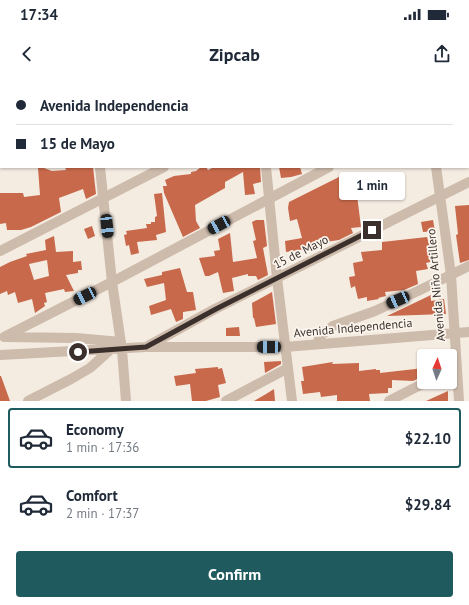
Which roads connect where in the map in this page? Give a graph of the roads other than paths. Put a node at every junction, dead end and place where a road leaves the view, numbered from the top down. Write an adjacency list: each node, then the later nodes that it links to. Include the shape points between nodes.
1 (100, 168): 8 (street)
2 (162, 168): 8 (street)
3 (266, 168): 9 (street)
4 (327, 168): 9 (street)
5 (436, 168): 7 (street, Avenida Niño Artillero)
6 (469, 182): 7 (street, 15 de Mayo)
7 (441, 196): 12 (street, Avenida Niño Artillero); 13 (street, 15 de Mayo)
8 (104, 198): 10 (street); 14 (street)
9 (269, 199): 13 (street); 14 (street)
10 (0, 251)
11 (469, 266): 12 (street)
12 (451, 275): 16 (street, Avenida Niño Artillero); 18 (street, via 382,308 333,326 320,336)
13 (277, 278): 20 (street, 15 de Mayo); 21 (street)
14 (112, 282): 17 (street); 19 (street)
15 (469, 332): 16 (street, Avenida Independencia)
16 (454, 333): 18 (street, Avenida Independencia); 22 (street, Avenida Niño Artillero)
17 (2, 337): 19 (street, via 76,338)
18 (317, 344): 21 (street, Avenida Independencia)
19 (122, 346): 20 (street, Avenida Independencia); 23 (street, Avenida Independencia); 29 (street)
20 (146, 347): 21 (street, Avenida Independencia)
21 (285, 347): 25 (street)
22 (454, 349)
23 (110, 350): 24 (street, Avenida Independencia); 28 (street, via 90,368)
24 (0, 355)
25 (288, 368): 30 (street); 31 (street)
26 (417, 387): 32 (street)
27 (457, 389): 33 (street, Avenida Niño Artillero)
28 (28, 401)
29 (126, 401)
30 (226, 401)
31 (292, 401)
32 (389, 401)
33 (459, 401)

